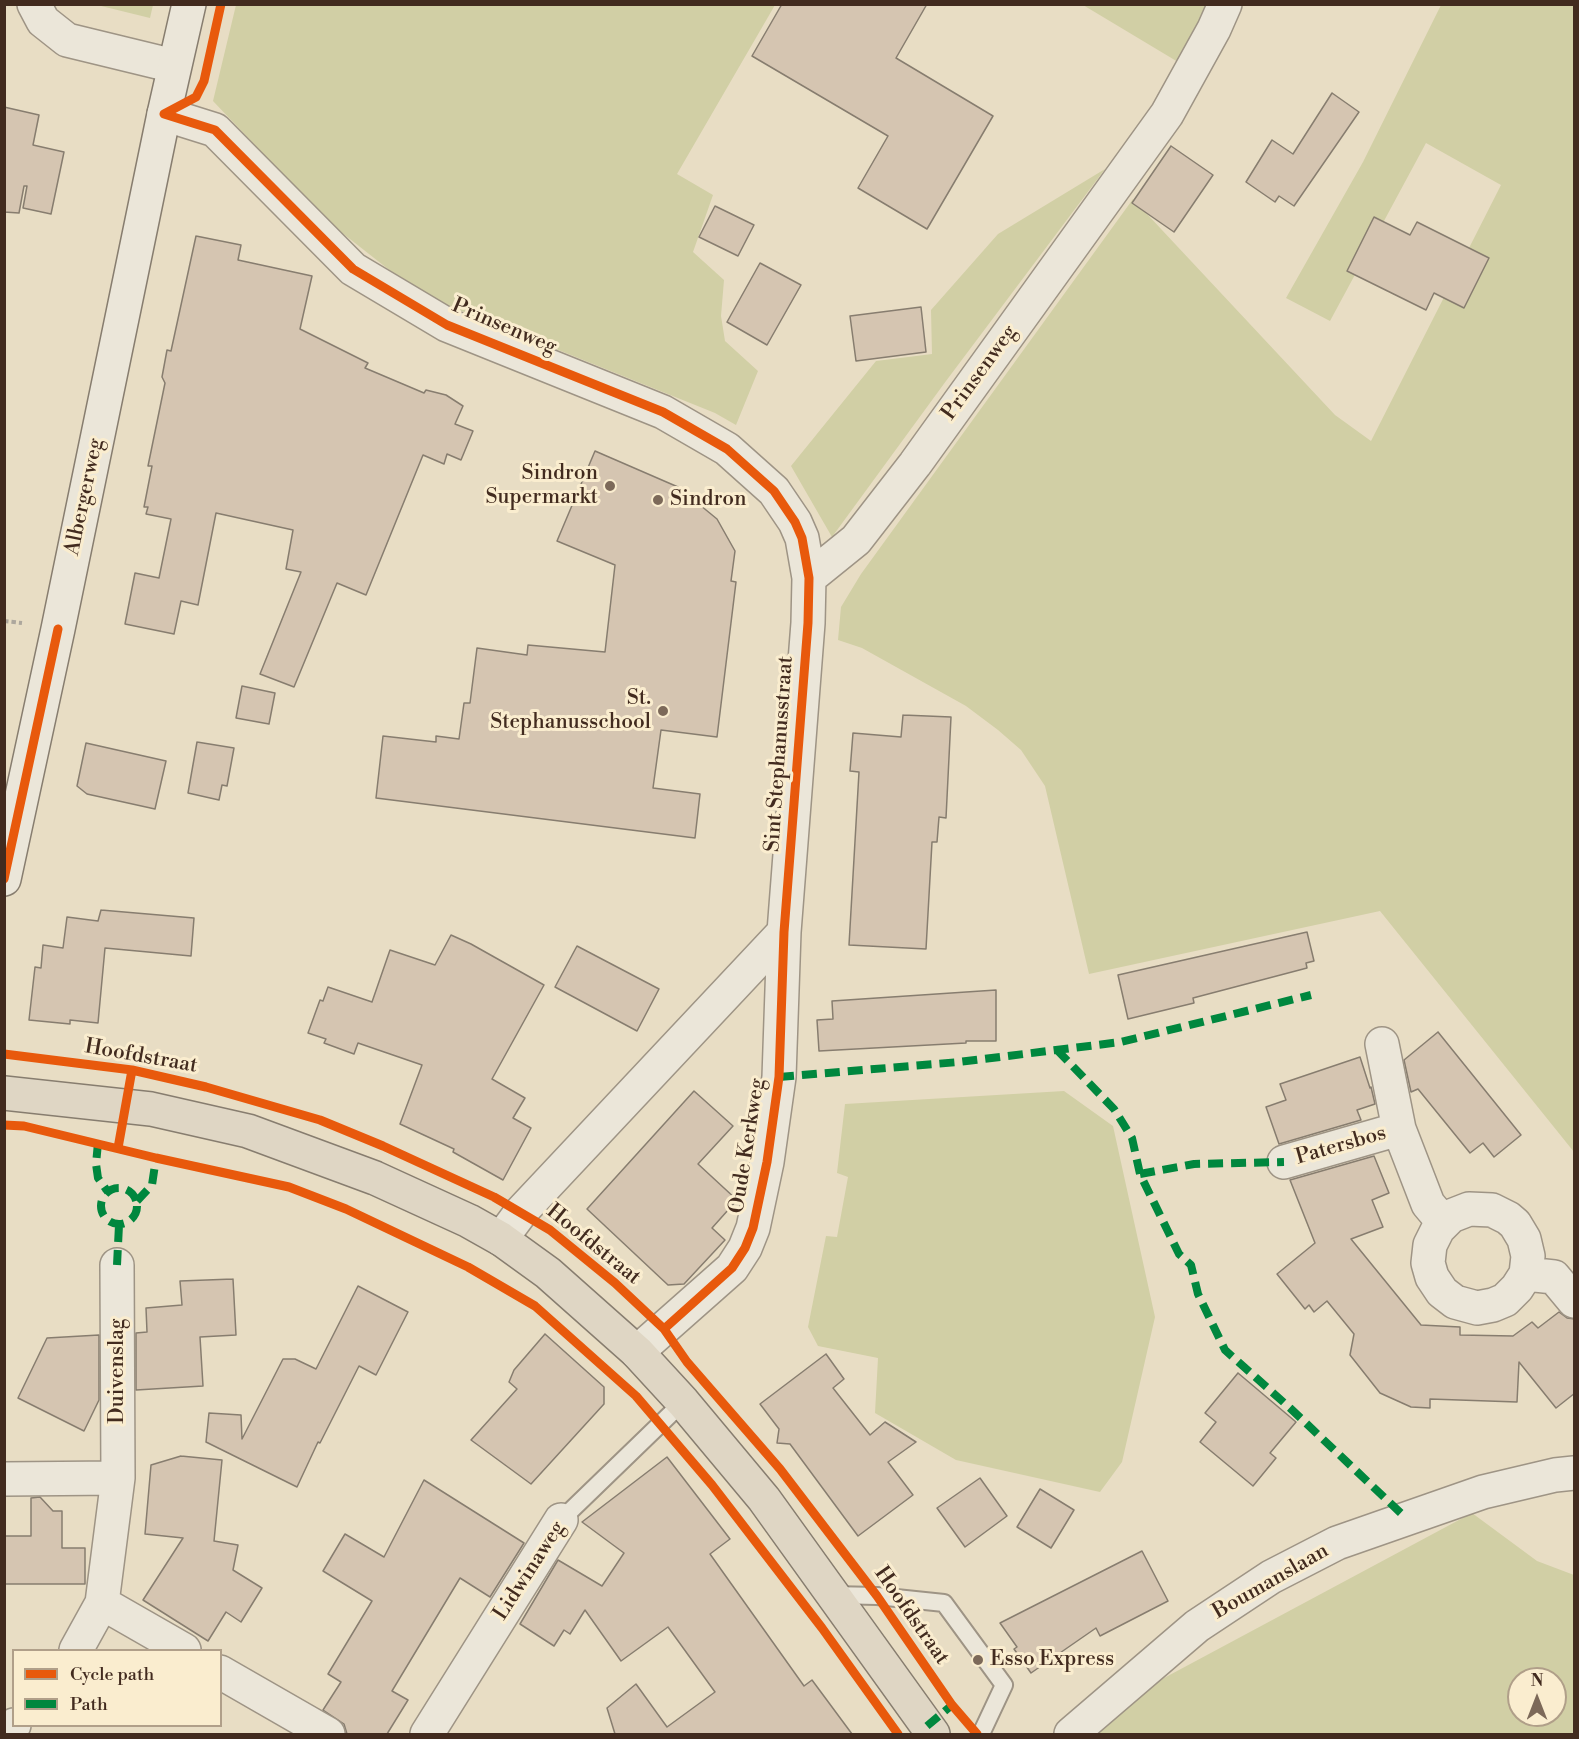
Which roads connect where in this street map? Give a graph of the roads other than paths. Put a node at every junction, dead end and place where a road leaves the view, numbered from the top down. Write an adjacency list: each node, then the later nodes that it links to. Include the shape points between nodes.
1 (34, 4): 4 (street, via 43,21 67,40)
2 (189, 4): 4 (street, Albergerweg)
3 (1225, 4): 6 (street, Prinsenweg, via 1167,114 915,464 856,540)
4 (174, 66): 5 (street, Albergerweg)
5 (164, 114): 6 (street, Prinsenweg, via 215,130 353,269 447,325 663,412 727,449 774,491 795,522); 7 (street, Albergerweg)
6 (809, 578): 8 (street, Sint Stephanusstraat)
7 (4, 879)
8 (784, 932): 14 (street, via 521,1212); 18 (street, Oude Kerkweg, via 779,1077 753,1228 732,1268)
9 (1382, 1044): 11 (street, Patersbos)
10 (4, 1093): 14 (main road, via 151,1109 248,1131 375,1178)
11 (1398, 1129): 12 (street, Patersbos); 13 (street, Patersbos, via 1428,1204)
12 (1284, 1162)
13 (1444, 1223): 16 (street, via 1469,1209 1492,1210 1508,1218 1524,1239 1528,1256); 16 (street, via 1430,1245 1428,1263 1432,1278 1455,1302 1477,1308 1493,1305 1505,1300)
14 (501, 1239): 18 (main road, via 548,1273)
15 (117, 1265): 21 (street, Duivenslag)
16 (1526, 1274): 17 (street, via 1554,1278)
17 (1575, 1301)
18 (637, 1352): 19 (main road)
19 (683, 1402): 23 (lane, Lidwinaweg); 24 (main road, via 764,1499)
20 (1575, 1473): 33 (street, Boumanslaan, via 1483,1492 1438,1507 1337,1543 1271,1577 1197,1626)
21 (118, 1478): 22 (street); 25 (street, Duivenslag)
22 (4, 1479)
23 (561, 1520): 31 (street, Lidwinaweg)
24 (832, 1595): 29 (main road); 32 (lane, via 944,1603 1004,1685)
25 (102, 1603): 26 (street, Duivenslag); 27 (street)
26 (77, 1649)
27 (182, 1649)
28 (222, 1672): 30 (street)
29 (925, 1732)
30 (328, 1734)
31 (427, 1734)
32 (981, 1734)
33 (1071, 1734)

